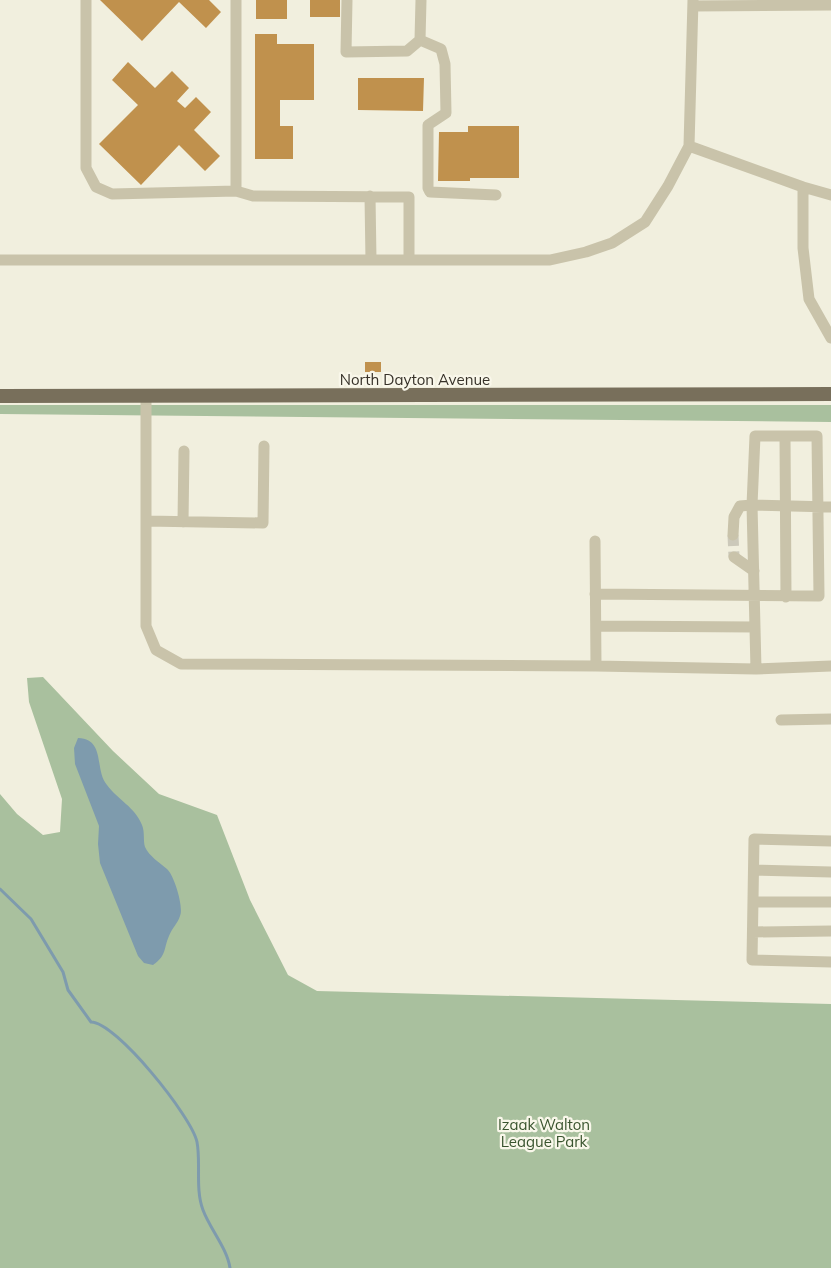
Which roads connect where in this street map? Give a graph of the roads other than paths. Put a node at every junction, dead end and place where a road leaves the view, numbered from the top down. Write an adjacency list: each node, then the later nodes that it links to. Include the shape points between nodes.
1 (86, 0): 10 (lane, via 86,168 96,187 112,194)
2 (236, 0): 10 (lane)
3 (347, 0): 7 (lane, via 346,52 407,51)
4 (421, 0): 7 (lane)
5 (693, 3): 6 (lane); 8 (lane)
6 (831, 5)
7 (420, 40): 11 (lane, via 441,49 445,64 446,113 428,125 428,188 430,192)
8 (690, 146): 9 (lane); 16 (lane, via 645,222 612,242 550,260)
9 (803, 187): 12 (lane); 17 (lane, via 803,248 809,299)
10 (236, 191): 13 (lane, via 252,196)
11 (496, 194)
12 (831, 195)
13 (370, 196): 15 (lane); 16 (lane, via 408,197)
14 (0, 260): 15 (lane)
15 (371, 260): 16 (lane)
16 (408, 260)
17 (831, 338)
18 (831, 394): 20 (main road, North Dayton Avenue)
19 (0, 396): 20 (main road, North Dayton Avenue)
20 (146, 396): 28 (lane)
21 (785, 436): 24 (lane, via 755,436); 25 (lane); 26 (lane, via 817,436)
22 (264, 446): 29 (lane, via 263,523)
23 (184, 451): 29 (lane)
24 (752, 505): 25 (lane); 30 (lane, via 740,506 734,517); 33 (lane)
25 (786, 506): 26 (lane); 36 (lane)
26 (817, 506): 27 (lane); 36 (lane, via 818,596)
27 (831, 507)
28 (146, 521): 29 (lane); 39 (lane, via 146,626 156,650 181,664)
29 (183, 522)
30 (734, 535)
31 (595, 542): 34 (lane)
32 (734, 557): 33 (lane)
33 (754, 572): 35 (lane)
34 (596, 594): 35 (lane); 37 (lane)
35 (755, 597): 36 (lane); 38 (lane)
36 (786, 597)
37 (596, 626): 38 (lane); 39 (lane)
38 (755, 627): 41 (lane)
39 (596, 666): 41 (lane)
40 (831, 666): 41 (lane)
41 (756, 669)
42 (831, 719): 43 (lane)
43 (781, 720)
44 (831, 841): 45 (lane, via 754,839)
45 (754, 870): 46 (lane); 47 (lane)
46 (831, 872)
47 (753, 902): 48 (lane); 50 (lane)
48 (831, 902)
49 (831, 931): 50 (lane)
50 (753, 932): 51 (lane, via 752,960)
51 (831, 962)

